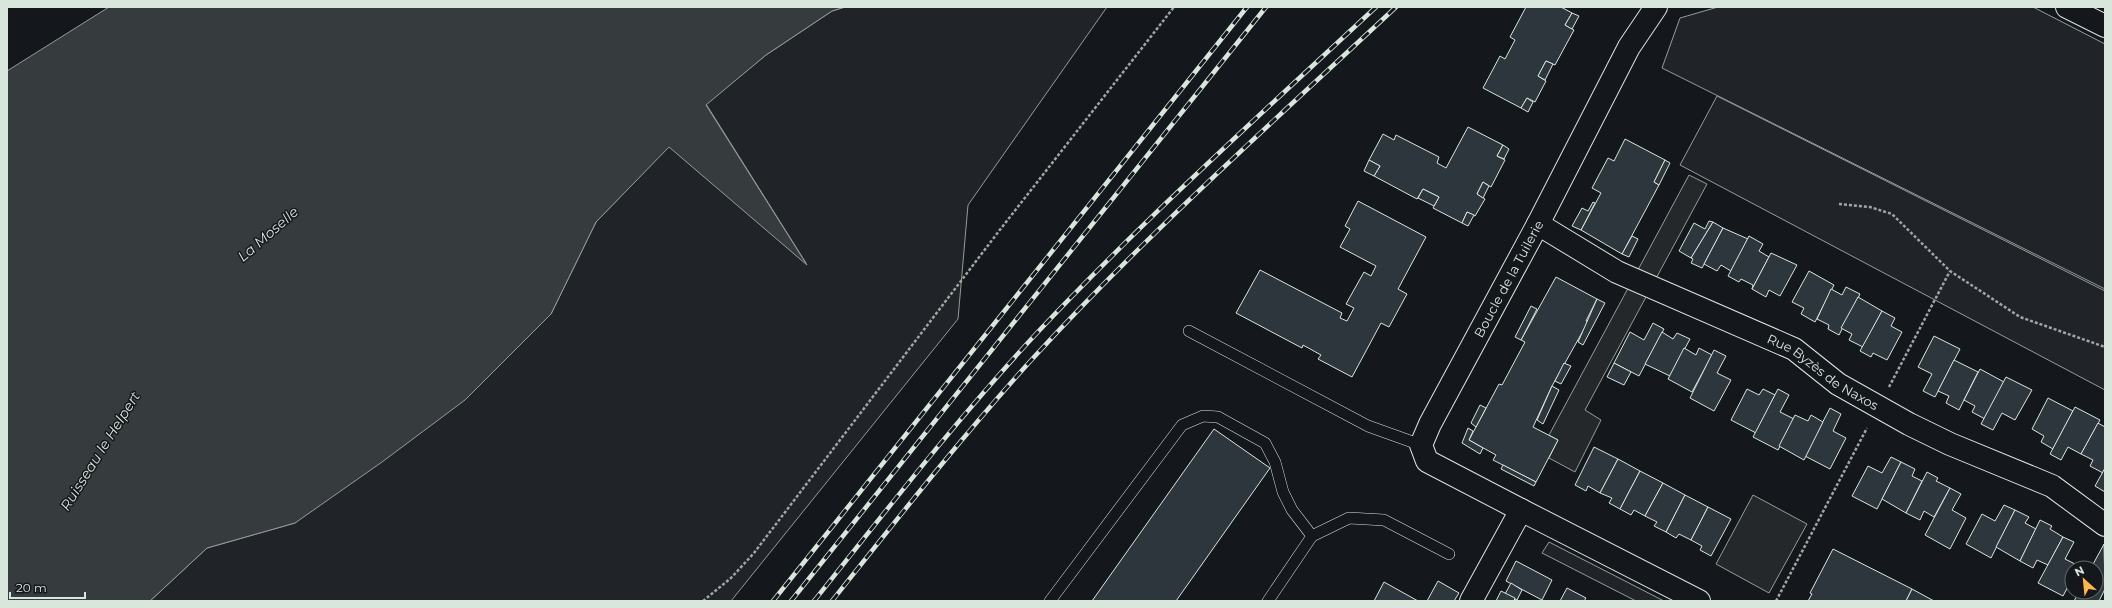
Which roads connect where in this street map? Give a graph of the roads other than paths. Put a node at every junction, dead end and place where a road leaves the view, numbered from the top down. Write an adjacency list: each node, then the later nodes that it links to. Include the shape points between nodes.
1 (1656, 7): 4 (street, Boucle de la Tuilerie, via 1629,47)
2 (2068, 7): 3 (street)
3 (2105, 26)
4 (1538, 224): 6 (street, Boucle de la Tuilerie); 8 (street, Rue Byzès de Naxos, via 1617,272 1794,349 1838,384 1878,407 1950,444 2052,486)
5 (1189, 331): 6 (lane, via 1368,426)
6 (1421, 445): 7 (street, via 1427,461)
7 (1521, 510): 13 (street); 14 (street)
8 (2105, 525)
9 (1312, 536): 10 (lane, via 1349,518 1384,520); 11 (lane, via 1292,510 1275,462 1264,443 1218,417 1202,416 1182,425); 12 (lane)
10 (1449, 554)
11 (1050, 601)
12 (1268, 601)
13 (1471, 601)
14 (1700, 601)

